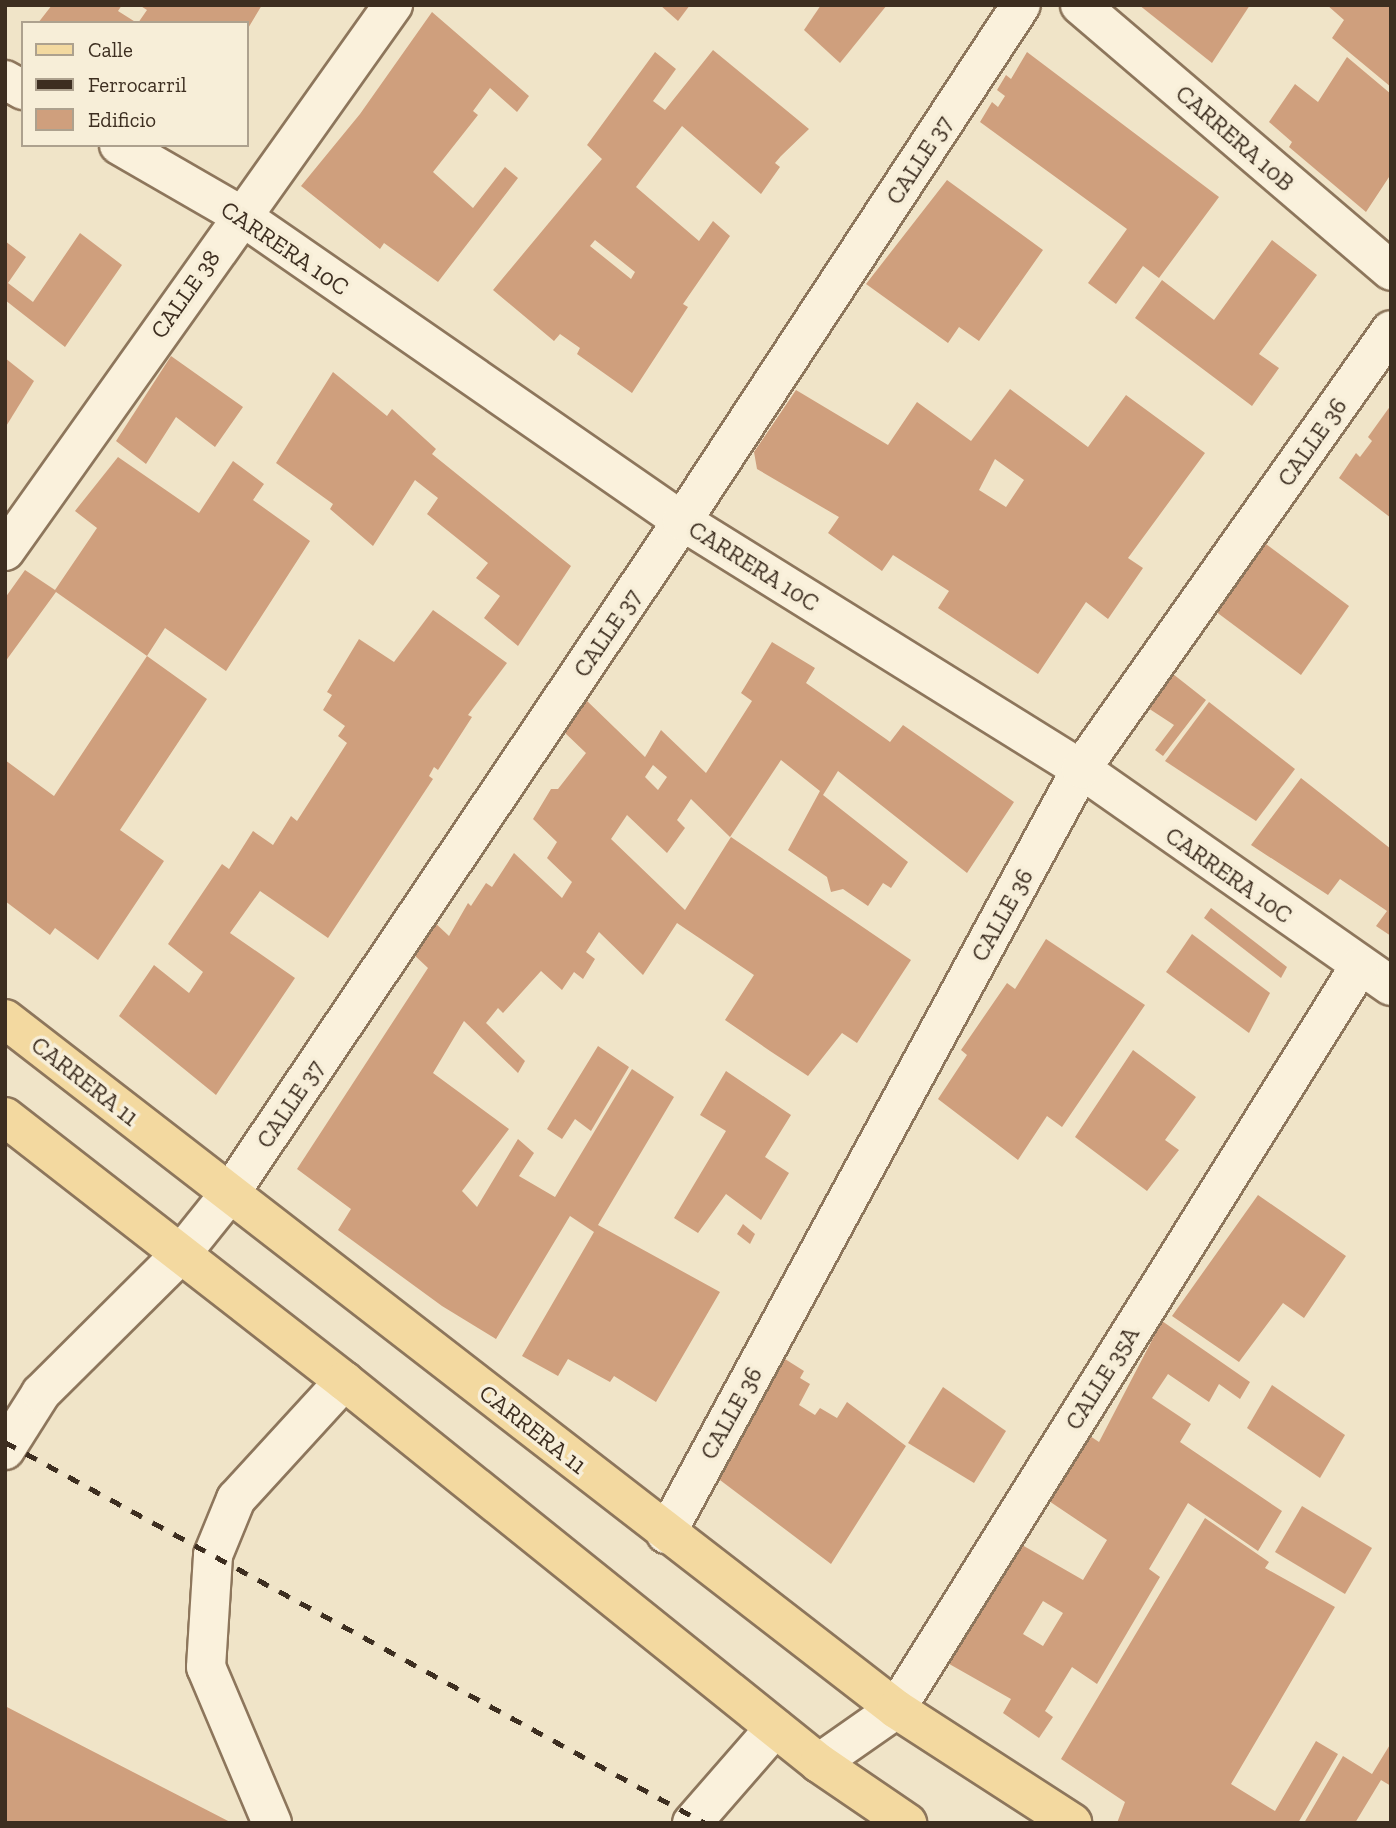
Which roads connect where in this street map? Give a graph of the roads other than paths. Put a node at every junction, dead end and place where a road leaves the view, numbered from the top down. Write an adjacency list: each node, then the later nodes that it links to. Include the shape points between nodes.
1 (393, 5): 7 (street, CALLE 38)
2 (1021, 5): 10 (street, CALLE 37)
3 (1080, 5): 8 (street, CARRERA 10B)
4 (5, 80): 5 (street)
5 (21, 89)
6 (122, 147): 7 (street, CARRERA 10C)
7 (240, 215): 10 (street, CARRERA 10C); 11 (street, CALLE 38)
8 (1391, 271)
9 (1391, 330): 12 (street, CALLE 36)
10 (682, 522): 12 (street, CARRERA 10C); 16 (street, CALLE 37)
11 (5, 551)
12 (1081, 769): 13 (street, CARRERA 10C); 20 (street, CALLE 36)
13 (1375, 977): 21 (street, CALLE 35A)
14 (5, 1019): 16 (main road, CARRERA 11)
15 (5, 1117): 17 (main road)
16 (230, 1193): 17 (street, CALLE 37); 20 (main road, CARRERA 11)
17 (181, 1254): 18 (main road); 19 (street, CALLE 37, via 41,1393)
18 (344, 1381): 22 (main road); 24 (street, via 236,1499 214,1555 206,1667)
19 (5, 1450)
20 (666, 1534): 21 (main road, CARRERA 11)
21 (896, 1709): 23 (street, CALLE 35A); 27 (main road, CARRERA 11)
22 (775, 1728): 23 (main road); 25 (street)
23 (819, 1763): 26 (main road)
24 (272, 1823)
25 (692, 1823)
26 (907, 1823)
27 (1072, 1823)

